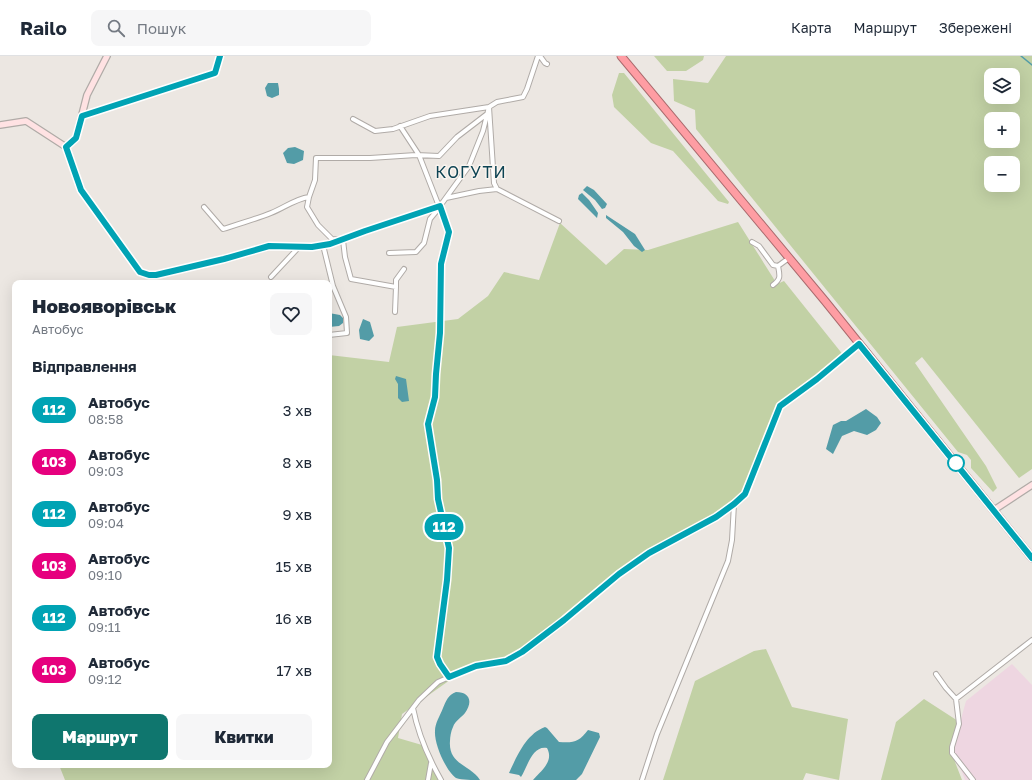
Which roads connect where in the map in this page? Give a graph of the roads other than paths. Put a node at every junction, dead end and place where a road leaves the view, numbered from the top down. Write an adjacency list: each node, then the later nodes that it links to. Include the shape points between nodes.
1 (107, 56): 8 (street, via 87,95)
2 (220, 56): 8 (street, via 215,73)
3 (539, 56): 5 (street); 6 (street, via 523,97 497,102)
4 (621, 56): 25 (highway)
5 (547, 64)
6 (489, 107): 7 (street); 11 (street, via 430,116); 14 (street, via 494,183)
7 (487, 114): 13 (street, via 457,137 439,156); 16 (street, via 483,132 469,166)
8 (82, 116): 12 (street, via 76,138)
9 (353, 119): 11 (street, via 375,130)
10 (0, 125): 12 (street, via 26,121)
11 (400, 126): 13 (street)
12 (66, 147): 23 (street, via 81,190 140,272 156,275 269,246)
13 (419, 155): 15 (street, via 316,158 315,180); 17 (street)
14 (497, 189): 16 (street); 19 (street)
15 (309, 197): 18 (street, via 300,198 273,213 223,229); 20 (street, via 307,207 318,225 332,239)
16 (446, 198): 17 (street)
17 (440, 206): 20 (street); 24 (street, via 430,219 424,243 416,252); 40 (street, via 449,232 441,264 440,333 435,397 428,424 438,499 449,548 437,657)
18 (204, 207)
19 (560, 221)
20 (343, 240): 22 (street); 30 (street, via 352,279)
21 (752, 242): 26 (street, via 773,265)
22 (323, 245): 23 (street); 32 (street, via 346,317 347,333)
23 (299, 247): 28 (street)
24 (389, 253)
25 (789, 258): 26 (street); 33 (highway)
26 (778, 266): 29 (street, via 779,281)
27 (404, 269): 30 (street, via 396,280)
28 (271, 276)
29 (772, 285)
30 (396, 287): 31 (street)
31 (395, 312)
32 (332, 335)
33 (859, 344): 35 (street, via 780,406 745,494); 36 (highway)
34 (1032, 485): 36 (street)
35 (734, 504): 40 (street, via 716,517 649,553 522,652 506,661 476,666); 47 (street, via 728,561 655,734)
36 (994, 510): 37 (highway)
37 (1032, 558)
38 (1032, 640): 41 (street)
39 (936, 674): 41 (street)
40 (449, 677): 42 (street, via 438,682)
41 (956, 699): 48 (street, via 959,724 952,753)
42 (413, 708): 43 (street, via 416,725); 44 (street, via 387,742)
43 (431, 763): 45 (street); 46 (street)
44 (367, 780)
45 (428, 780)
46 (441, 780)
47 (642, 780)
48 (974, 780)

